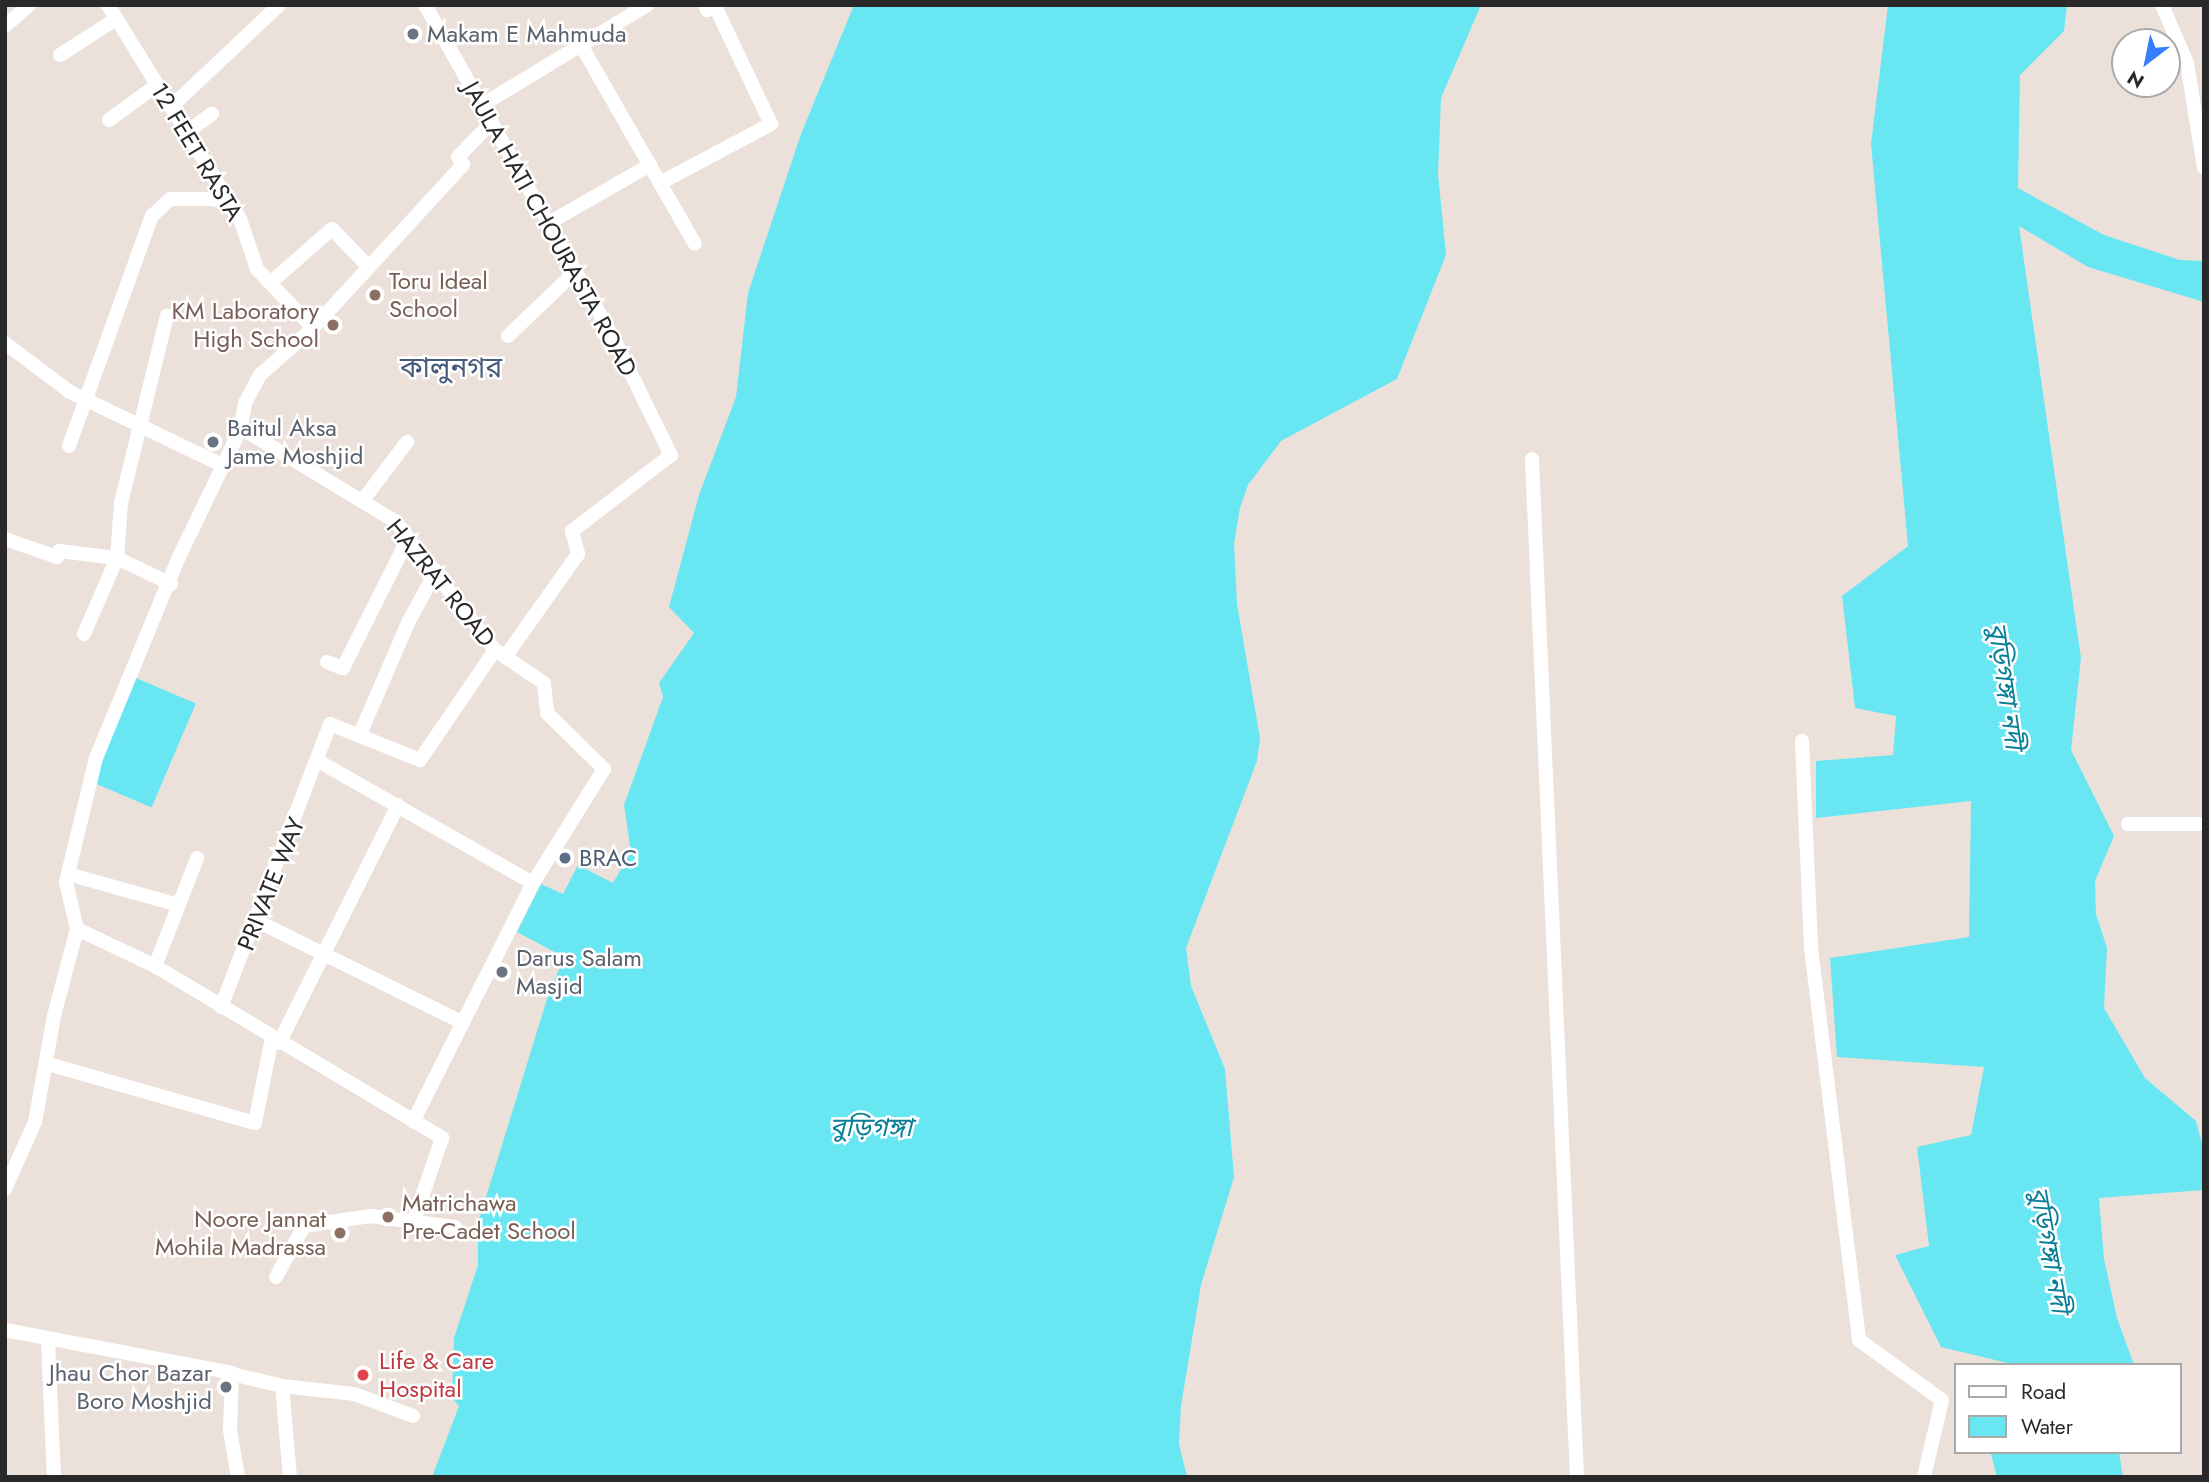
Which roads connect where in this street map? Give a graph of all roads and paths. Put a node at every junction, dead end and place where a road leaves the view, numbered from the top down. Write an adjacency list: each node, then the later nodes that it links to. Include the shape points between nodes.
1 (29, 5): 9 (street)
2 (108, 5): 8 (street, 12 FEET RASTA)
3 (279, 5): 14 (street)
4 (425, 5): 13 (street, JAULA HATI CHOURASTA ROAD)
5 (647, 5): 10 (street)
6 (705, 5): 21 (street, via 708,10 715,6 771,124)
7 (2162, 5): 20 (street, via 2187,63)
8 (116, 19): 11 (street); 12 (street, 12 FEET RASTA)
9 (5, 26)
10 (581, 46): 13 (street); 19 (street)
11 (60, 55)
12 (157, 85): 14 (street, 12 FEET RASTA); 16 (street)
13 (482, 105): 17 (street, JAULA HATI CHOURASTA ROAD)
14 (172, 106): 18 (street, 12 FEET RASTA)
15 (212, 114): 18 (street)
16 (109, 121)
17 (492, 122): 23 (street, JAULA HATI CHOURASTA ROAD); 25 (street, via 458,158 463,165)
18 (187, 132): 22 (street, 12 FEET RASTA)
19 (650, 165): 21 (street); 23 (street)
20 (2204, 168)
21 (660, 183): 24 (street)
22 (229, 204): 27 (street, 12 FEET RASTA, via 243,225 257,269); 32 (street, via 185,197 160,205)
23 (547, 224): 26 (street, JAULA HATI CHOURASTA ROAD)
24 (695, 244)
25 (369, 267): 27 (street, via 332,229); 29 (street)
26 (575, 272): 30 (street); 46 (street, JAULA HATI CHOURASTA ROAD, via 671,455 572,531 578,554)
27 (270, 283): 29 (street, 12 FEET RASTA)
28 (167, 316): 33 (street)
29 (313, 328): 34 (street, via 260,375 245,403)
30 (508, 336)
31 (5, 343): 32 (street)
32 (84, 399): 33 (street); 36 (street)
33 (139, 426): 38 (street); 42 (street, via 121,503)
34 (241, 428): 38 (street); 39 (street, HAZRAT ROAD)
35 (407, 442): 39 (street)
36 (69, 446)
37 (1532, 459): 79 (street)
38 (224, 466): 44 (street)
39 (363, 500): 41 (street, HAZRAT ROAD, via 396,522)
40 (5, 540): 42 (street, via 57,557 59,551)
41 (407, 541): 43 (street, HAZRAT ROAD); 47 (street, via 343,668)
42 (117, 558): 44 (street); 45 (street)
43 (436, 571): 46 (street, HAZRAT ROAD); 48 (street)
44 (171, 584): 55 (street, via 96,758)
45 (84, 634)
46 (500, 653): 48 (street, via 420,760); 56 (street, HAZRAT ROAD, via 544,683 547,713 604,769)
47 (327, 662)
48 (360, 734): 50 (street, PRIVATE WAY, via 330,724)
49 (1802, 741): 80 (street, via 1811,948 1859,1340 1942,1400)
50 (318, 761): 51 (street); 58 (street, PRIVATE WAY)
51 (398, 805): 56 (street); 60 (street)
52 (2128, 824): 53 (street)
53 (2204, 824)
54 (197, 858): 57 (street)
55 (68, 874): 57 (street); 59 (street)
56 (533, 883): 63 (street)
57 (178, 905): 61 (street)
58 (257, 921): 60 (street); 62 (street, PRIVATE WAY)
59 (77, 929): 61 (street); 65 (street, via 54,1016)
60 (326, 952): 63 (street); 64 (street)
61 (155, 966): 62 (street)
62 (222, 1007): 64 (street)
63 (461, 1022): 66 (street)
64 (276, 1040): 65 (street, via 255,1123); 66 (street)
65 (48, 1064): 67 (street, via 35,1122)
66 (413, 1122): 68 (street, via 442,1138)
67 (5, 1189)
68 (412, 1223): 69 (street); 70 (street, via 370,1216 304,1226)
69 (456, 1227)
70 (276, 1278)
71 (5, 1330): 72 (street)
72 (48, 1341): 73 (street); 76 (street)
73 (232, 1373): 74 (street); 77 (street, via 230,1430)
74 (282, 1386): 75 (street, via 354,1394); 78 (street)
75 (413, 1416)
76 (54, 1477)
77 (238, 1477)
78 (290, 1477)
79 (1577, 1477)
80 (1924, 1477)

